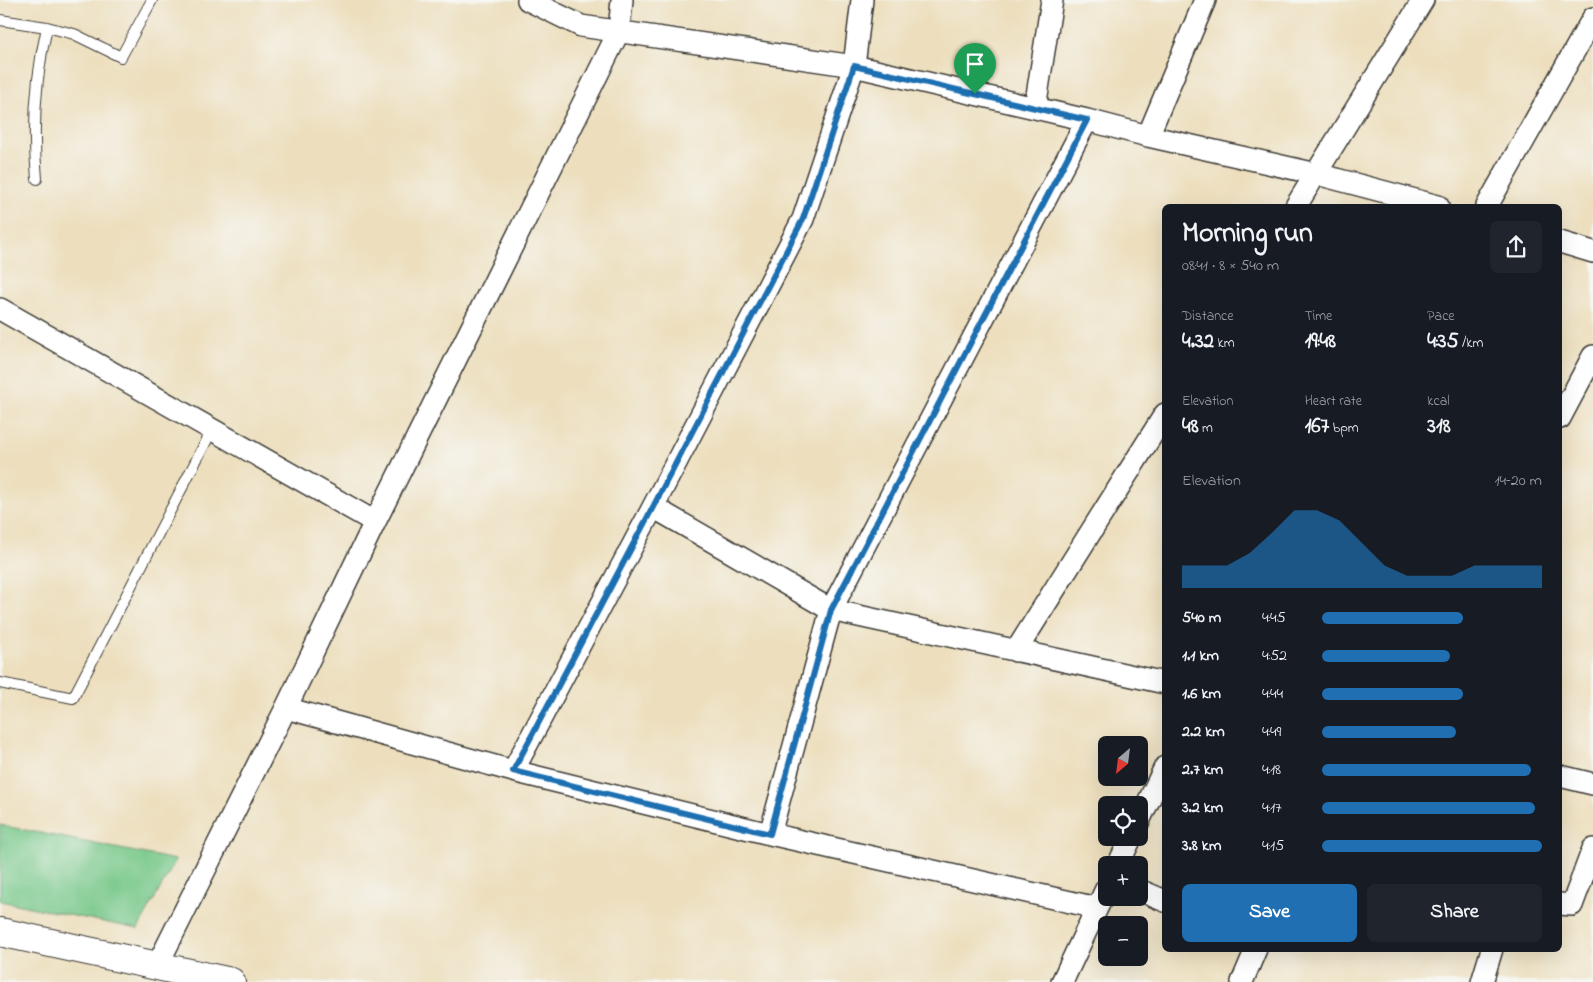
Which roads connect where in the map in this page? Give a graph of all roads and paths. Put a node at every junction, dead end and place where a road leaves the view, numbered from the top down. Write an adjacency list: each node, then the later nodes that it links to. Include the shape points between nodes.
1 (152, 0): 10 (lane, via 121,57 74,34)
2 (528, 0): 11 (street, via 582,26)
3 (622, 0): 11 (street)
4 (862, 0): 12 (street)
5 (1052, 0): 13 (street)
6 (1205, 0): 15 (street)
7 (1423, 0): 16 (street)
8 (1593, 18): 20 (street)
9 (0, 20): 10 (lane)
10 (47, 27): 17 (lane, via 40,57 34,116)
11 (619, 31): 12 (street); 29 (street)
12 (854, 66): 13 (street); 28 (street, via 803,219)
13 (1035, 108): 14 (street)
14 (1087, 120): 15 (street); 30 (street)
15 (1148, 136): 16 (street)
16 (1317, 174): 18 (street); 19 (street)
17 (37, 179)
18 (1297, 204)
19 (1430, 204)
20 (1488, 204)
21 (1562, 243): 22 (street)
22 (1593, 252)
23 (0, 309): 27 (street)
24 (1593, 356): 25 (street)
25 (1562, 414)
26 (1162, 419): 31 (street)
27 (212, 430): 29 (street); 33 (lane, via 73,698)
28 (653, 507): 30 (street); 35 (street)
29 (375, 522): 34 (street)
30 (831, 610): 31 (street); 40 (street)
31 (1016, 650): 32 (street)
32 (1162, 682)
33 (0, 683)
34 (286, 708): 35 (street); 50 (street)
35 (513, 771): 40 (street)
36 (1162, 773): 39 (street)
37 (1562, 776): 38 (street)
38 (1593, 784)
39 (1148, 802)
40 (770, 834): 43 (street)
41 (1593, 849): 45 (street, via 1572,905)
42 (1148, 894): 44 (street)
43 (1098, 897)
44 (1162, 900)
45 (1562, 904)
46 (1098, 906): 52 (street)
47 (0, 932): 50 (main road)
48 (1255, 952): 53 (street)
49 (1491, 952): 54 (street)
50 (157, 966): 51 (main road)
51 (231, 982)
52 (1063, 982)
53 (1242, 982)
54 (1482, 982)

